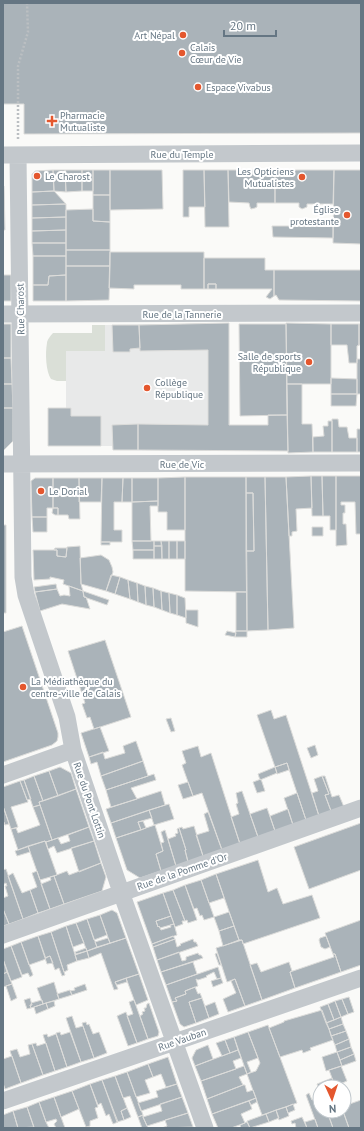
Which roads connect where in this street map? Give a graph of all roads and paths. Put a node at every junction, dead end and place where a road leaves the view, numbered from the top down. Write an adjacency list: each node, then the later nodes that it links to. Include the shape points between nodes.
1 (28, 3): 3 (path, via 28,32 18,66)
2 (361, 153): 3 (street, Rue du Temple)
3 (11, 155): 6 (street, Rue Charost)
4 (361, 313): 6 (street, Rue de la Tannerie)
5 (3, 314): 6 (street, Rue de la Tannerie)
6 (20, 314): 9 (street, Rue Charost)
7 (361, 463): 9 (street, Rue de Vic)
8 (3, 464): 9 (street, Rue de Vic)
9 (23, 464): 10 (street, Rue du Pont Lottin, via 24,587 67,717)
10 (74, 750): 11 (street); 13 (street, Rue du Pont Lottin)
11 (3, 775)
12 (361, 808): 13 (street, Rue de la Pomme d'Or)
13 (121, 892): 14 (street, Rue de la Pomme d'Or); 16 (street, Rue du Pont Lottin)
14 (3, 935)
15 (361, 978): 16 (street, Rue Vauban)
16 (173, 1042): 17 (street, Rue Vauban); 18 (street, Rue du Pont Lottin)
17 (3, 1101)
18 (205, 1128)

